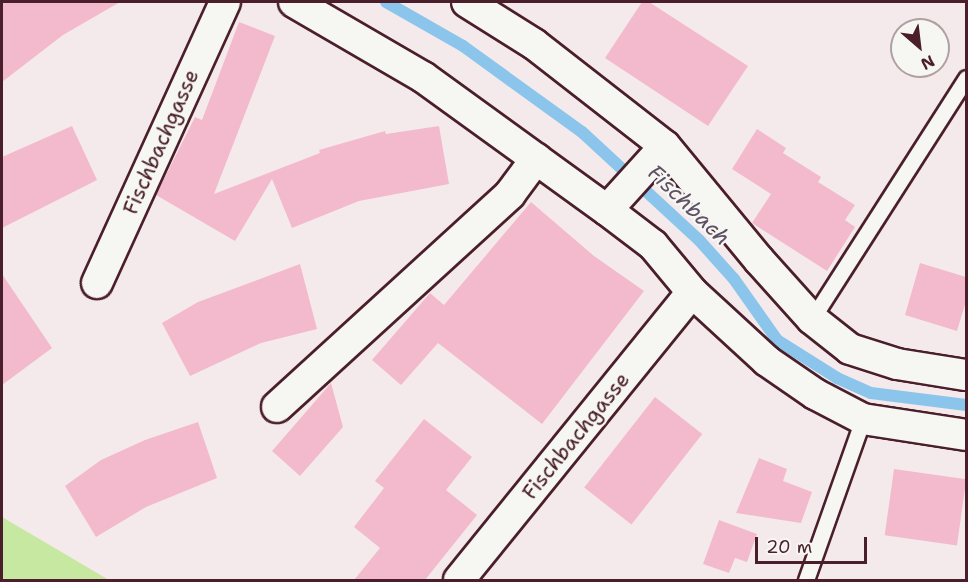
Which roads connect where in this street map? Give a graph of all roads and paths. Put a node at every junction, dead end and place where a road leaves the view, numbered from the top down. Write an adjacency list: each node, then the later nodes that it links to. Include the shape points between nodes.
1 (225, 2): 8 (street, Fischbachgasse)
2 (294, 2): 6 (street, via 423,77)
3 (467, 2): 5 (street, via 534,44)
4 (966, 78): 10 (lane)
5 (659, 153): 7 (street); 10 (street)
6 (536, 159): 7 (street); 12 (street, via 510,194)
7 (614, 201): 9 (street)
8 (97, 283)
9 (692, 292): 13 (street, via 767,361 815,394); 15 (street, Fischbachgasse)
10 (813, 319): 11 (street, via 850,349 897,364)
11 (966, 375)
12 (277, 407)
13 (863, 419): 14 (street); 16 (lane)
14 (966, 435)
15 (459, 580)
16 (806, 580)

